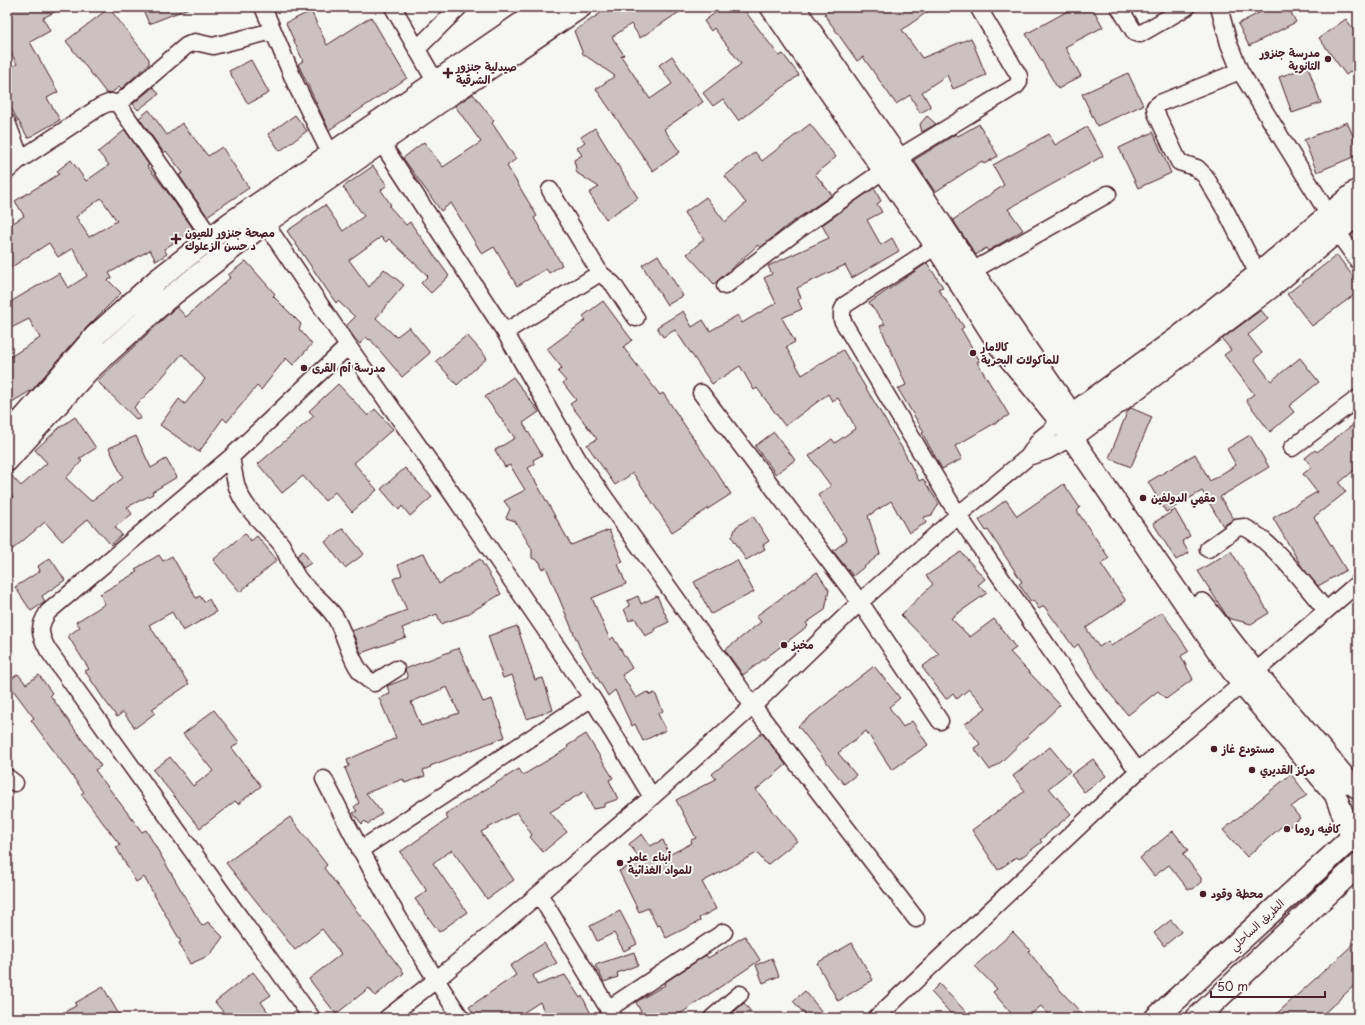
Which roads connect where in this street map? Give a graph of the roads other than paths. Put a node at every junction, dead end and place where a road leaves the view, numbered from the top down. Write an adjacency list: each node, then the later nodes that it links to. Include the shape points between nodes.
1 (263, 7): 12 (street)
2 (393, 7): 13 (street)
3 (458, 7): 13 (street)
4 (545, 7): 15 (street)
5 (582, 7): 18 (street)
6 (771, 7): 20 (street)
7 (794, 7): 20 (street)
8 (978, 7): 20 (street, via 1019,76 1019,82)
9 (1119, 7): 10 (street, via 1135,33 1140,34)
10 (1187, 7)
11 (1218, 7): 14 (street)
12 (273, 31): 16 (street, via 213,46 196,42 186,46); 19 (street)
13 (417, 49): 15 (street)
14 (1240, 71): 27 (street); 33 (street, via 1155,107 1179,162 1197,168 1205,176)
15 (434, 81): 19 (street)
16 (118, 104): 21 (street, via 111,102 101,106); 28 (street)
17 (7, 122): 21 (street, via 17,149)
18 (381, 142): 26 (street); 36 (street)
19 (330, 155): 28 (street)
20 (891, 164): 29 (street); 31 (street); 34 (street)
21 (12, 166)
22 (550, 190): 32 (street)
23 (1358, 190): 27 (street)
24 (1108, 194): 31 (street)
25 (1358, 214): 27 (street)
26 (265, 223): 37 (street); 44 (street, via 166,300 121,339 88,371)
27 (1333, 224): 30 (street); 33 (street); 40 (street, via 1270,288)
28 (210, 238): 41 (street, via 157,280 96,335)
29 (936, 246): 40 (street, via 1001,348); 45 (street, via 845,305 842,320)
30 (1358, 261)
31 (972, 271): 40 (street)
32 (600, 272): 35 (street, via 613,284); 36 (street)
33 (1258, 274): 40 (street)
34 (725, 286)
35 (636, 318)
36 (504, 332): 53 (street, via 580,464)
37 (348, 346): 43 (street); 52 (street)
38 (701, 393): 48 (street)
39 (1358, 398): 42 (street)
40 (1071, 426): 45 (street, via 1040,439 1028,457); 51 (street, via 1210,616)
41 (7, 437)
42 (1292, 448)
43 (231, 457): 50 (street, via 241,497 282,546 301,581 335,617 359,672 366,680 374,683); 68 (street, via 48,612 41,622 40,634 48,650)
44 (7, 461)
45 (958, 515): 48 (street); 55 (street, via 1081,695)
46 (1208, 549): 49 (street, via 1237,528 1251,530 1271,548)
47 (1358, 583): 49 (street)
48 (860, 602): 53 (street); 54 (street)
49 (1326, 610): 51 (street)
50 (396, 669)
51 (1249, 678): 55 (street); 57 (street)
52 (592, 698): 58 (street); 60 (street)
53 (753, 706): 58 (street); 63 (street)
54 (940, 721)
55 (1138, 771): 72 (street)
56 (324, 779): 60 (street)
57 (1347, 788): 59 (street)
58 (652, 797): 62 (street)
59 (1355, 835): 73 (highway, الطريق الساحلي)
60 (360, 850): 65 (street)
61 (1358, 865): 74 (highway)
62 (539, 894): 65 (street); 67 (street)
63 (916, 919)
64 (724, 932): 67 (street)
65 (436, 980): 69 (street); 70 (street)
66 (740, 994): 71 (street)
67 (611, 1013)
68 (312, 1018)
69 (387, 1018)
70 (461, 1018)
71 (712, 1018)
72 (876, 1018)
73 (1156, 1018)
74 (1197, 1018)

